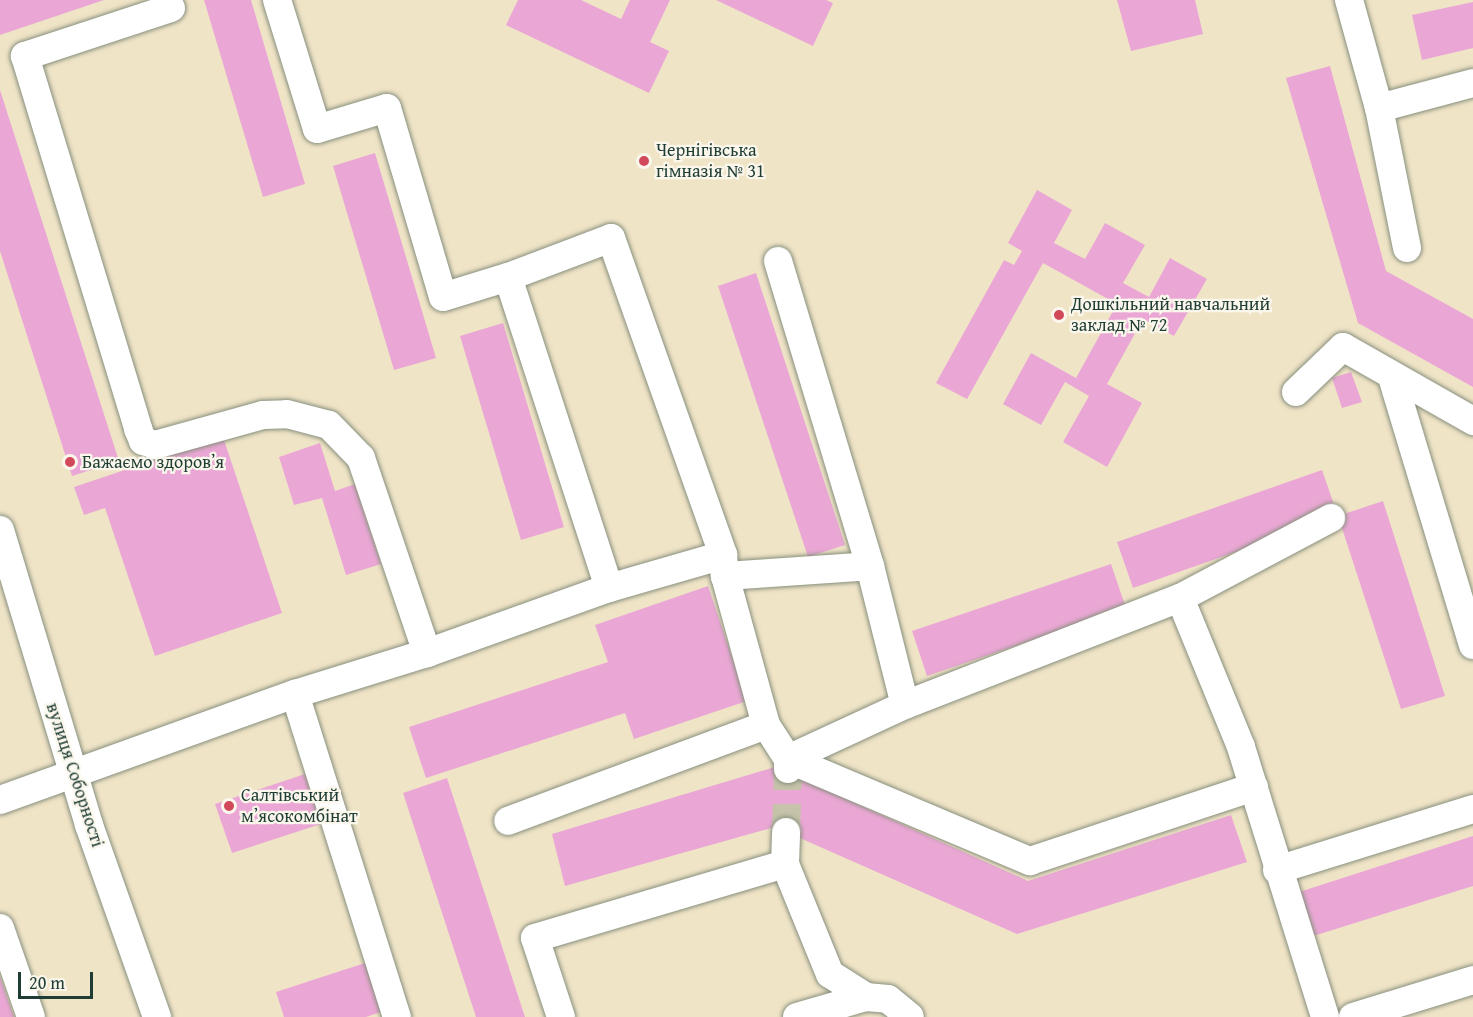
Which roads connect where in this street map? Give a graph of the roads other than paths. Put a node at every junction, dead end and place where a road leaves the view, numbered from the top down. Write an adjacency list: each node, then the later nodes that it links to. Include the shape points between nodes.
1 (277, 0): 8 (street, via 317,129 387,108 443,297)
2 (1349, 0): 5 (street)
3 (171, 8): 19 (street, via 25,56 138,429 143,441 155,445 263,415 287,414 329,425 361,458)
4 (1473, 83): 5 (street)
5 (1379, 108): 6 (street)
6 (1407, 248)
7 (778, 261): 15 (street)
8 (508, 276): 14 (street, via 611,238); 16 (street)
9 (1392, 377): 10 (street, via 1343,347); 11 (street); 18 (street)
10 (1296, 392)
11 (1473, 421)
12 (1331, 518): 17 (street)
13 (0, 530): 24 (street, вулиця Соборності)
14 (724, 565): 15 (street); 16 (street); 22 (street)
15 (870, 566): 21 (street)
16 (609, 588): 19 (street)
17 (1180, 598): 21 (street); 25 (street)
18 (1473, 645)
19 (428, 653): 20 (street)
20 (296, 694): 24 (street); 38 (street)
21 (905, 705): 23 (street)
22 (766, 725): 23 (street); 28 (street)
23 (788, 765): 25 (street, via 1030,861)
24 (73, 774): 26 (street); 37 (street, вулиця Соборності)
25 (1254, 787): 31 (street)
26 (0, 800)
27 (1473, 809): 31 (street)
28 (508, 821)
29 (786, 832): 30 (street)
30 (785, 864): 34 (street, via 816,948 830,974); 39 (street, via 535,938)
31 (1277, 870): 42 (street)
32 (0, 928): 36 (street)
33 (1473, 980): 35 (street)
34 (866, 997): 40 (street); 41 (street, via 888,999)
35 (1357, 1016)
36 (31, 1017)
37 (157, 1017)
38 (397, 1017)
39 (561, 1017)
40 (797, 1017)
41 (910, 1017)
42 (1325, 1017)

